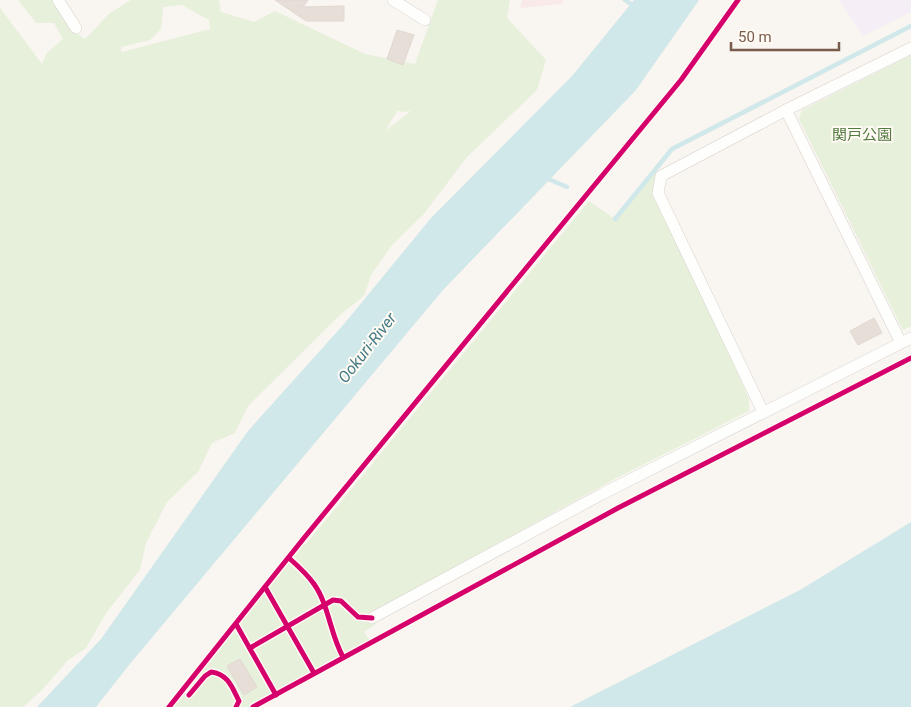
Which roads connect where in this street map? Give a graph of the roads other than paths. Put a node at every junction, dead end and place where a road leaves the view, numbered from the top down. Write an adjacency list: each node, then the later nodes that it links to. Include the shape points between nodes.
1 (58, 0): 4 (street)
2 (393, 0): 3 (street)
3 (425, 20)
4 (76, 28)
5 (911, 48): 6 (street)
6 (786, 110): 7 (street); 8 (street, via 661,176 658,192)
7 (906, 341): 8 (street)
8 (763, 412): 9 (street)
9 (372, 618)

